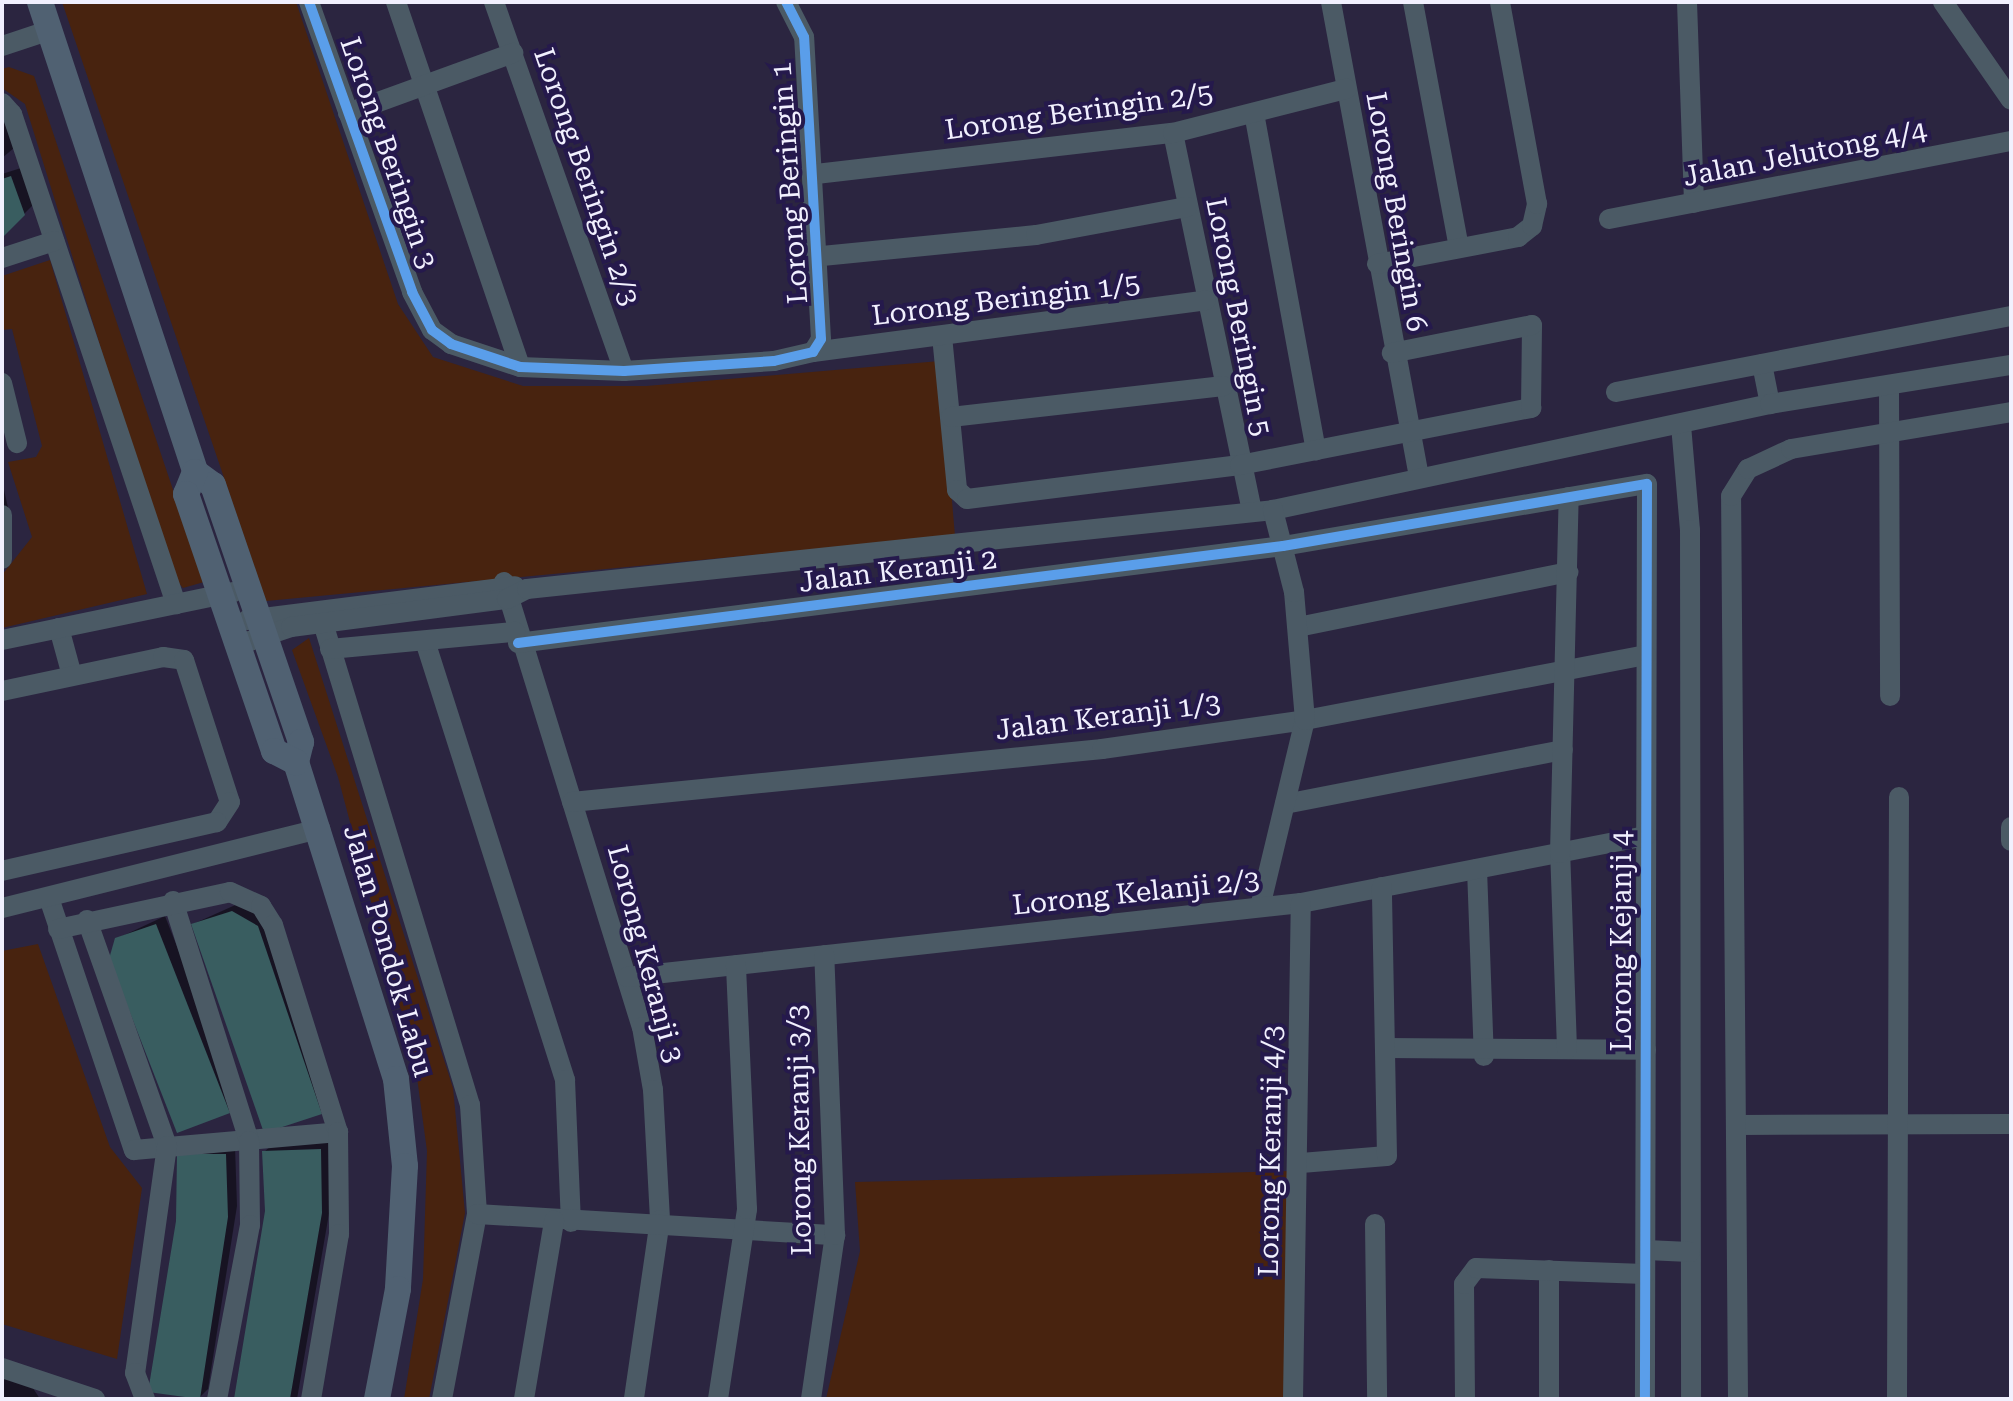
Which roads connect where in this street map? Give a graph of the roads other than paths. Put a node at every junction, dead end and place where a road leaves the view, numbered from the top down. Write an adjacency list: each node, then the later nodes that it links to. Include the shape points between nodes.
1 (40, 2): 11 (main road)
2 (309, 2): 18 (street, Lorong Beringin 3)
3 (396, 2): 14 (street)
4 (494, 2): 13 (street, Lorong Beringin 2/3)
5 (786, 2): 22 (street, Lorong Beringin 1, via 804,37)
6 (1331, 2): 15 (street, Lorong Beringin 6)
7 (1413, 2): 27 (street)
8 (1500, 2): 27 (street, via 1536,214 1528,233)
9 (1687, 2): 23 (street)
10 (1943, 2): 16 (street)
11 (50, 30): 12 (street); 54 (main road)
12 (2, 46)
13 (513, 53): 14 (street); 40 (street, Lorong Beringin 2/3)
14 (424, 85): 18 (street); 39 (street)
15 (1346, 89): 19 (street, Lorong Beringin 2/5); 30 (street, Lorong Beringin 6)
16 (2011, 100)
17 (2, 103): 26 (street, via 12,114)
18 (348, 113): 33 (street, Lorong Beringin 3)
19 (1254, 113): 20 (street, Lorong Beringin 2/5); 52 (street)
20 (1173, 133): 22 (street, Lorong Beringin 2/5); 24 (street, Lorong Beringin 5)
21 (2011, 141): 23 (street, Jalan Jelutong 4/4)
22 (816, 174): 28 (street, Lorong Beringin 1)
23 (1694, 203): 25 (street, Jalan Jelutong 4/4)
24 (1187, 207): 28 (street, via 1036,235); 31 (street, Lorong Beringin 5)
25 (1609, 219)
26 (54, 241): 29 (street); 66 (street)
27 (1459, 248): 30 (street)
28 (822, 256): 35 (street, Lorong Beringin 1, via 822,327)
29 (2, 258)
30 (1377, 264): 36 (street, Lorong Beringin 6)
31 (1206, 300): 34 (street, Lorong Beringin 1/5); 41 (street, Lorong Beringin 5)
32 (2011, 316): 37 (street)
33 (425, 320): 39 (street, Lorong Beringin 1/5, via 451,344)
34 (942, 336): 35 (street, Lorong Beringin 1/5); 47 (street)
35 (813, 352): 40 (street, Lorong Beringin 1/5)
36 (1392, 353): 49 (street, Lorong Beringin 6); 49 (street, via 1532,325 1531,408)
37 (1762, 364): 44 (street); 45 (street)
38 (2011, 365): 42 (street)
39 (520, 367): 40 (street, Lorong Beringin 1/5)
40 (624, 371)
41 (1223, 386): 47 (street); 53 (street, Lorong Beringin 5)
42 (1889, 387): 45 (street); 50 (street)
43 (3, 388): 51 (street)
44 (1616, 392)
45 (1770, 404): 48 (street)
46 (2011, 412): 50 (street)
47 (951, 417): 53 (street, via 957,490 967,499)
48 (1681, 425): 55 (street); 123 (street, via 1690,530)
49 (1406, 431): 52 (street); 55 (street, Lorong Beringin 6)
50 (1888, 433): 80 (street); 110 (street, via 1791,449 1748,469 1731,496)
51 (17, 443)
52 (1316, 450): 53 (street)
53 (1240, 465): 58 (street, Lorong Beringin 5)
54 (195, 472): 63 (main road, Jalan Pondok Labu, via 213,485); 65 (main road, Jalan Pondok Labu, via 186,494)
55 (1419, 477): 58 (street)
56 (1647, 484): 57 (street, Jalan Keranji 2); 76 (street, Lorong Kejanji 4)
57 (1569, 497): 60 (street, Jalan Keranji 2); 62 (street)
58 (1262, 511): 60 (street, Lorong Beringin 5); 64 (street)
59 (2, 515): 61 (street)
60 (1283, 546): 69 (street, Lorong Beringin 5); 72 (street, Jalan Keranji 2)
61 (2, 559)
62 (1568, 572): 69 (street); 77 (street)
63 (248, 587): 65 (street); 68 (main road, Jalan Pondok Labu)
64 (506, 590): 67 (street); 68 (street); 72 (street, Lorong Keranji 3)
65 (221, 596): 66 (street); 71 (main road, Jalan Pondok Labu)
66 (176, 604): 70 (street)
67 (323, 623): 68 (street); 75 (street)
68 (261, 626): 71 (street); 83 (main road, Jalan Pondok Labu, via 301,742)
69 (1298, 627): 81 (street, Lorong Beringin 5)
70 (59, 628): 73 (street); 78 (street)
71 (234, 635): 83 (main road, Jalan Pondok Labu, via 274,751)
72 (517, 638): 74 (street, Jalan Keranji 2); 85 (street, Lorong Keranji 3)
73 (2, 640)
74 (425, 641): 75 (street, Jalan Keranji 2); 118 (street, via 565,1080)
75 (330, 649): 116 (street, via 465,1076)
76 (1646, 655): 77 (street, Jalan Keranji 1/3); 89 (street, Lorong Kejanji 4)
77 (1565, 670): 81 (street, Jalan Keranji 1/3); 82 (street)
78 (71, 672): 79 (street); 93 (street, via 163,657 191,669 230,802 217,822)
79 (2, 691)
80 (1890, 696)
81 (1305, 720): 85 (street, Jalan Keranji 1/3, via 1102,749); 86 (street, Lorong Beringin 5)
82 (1563, 750): 86 (street); 91 (street)
83 (296, 762): 88 (main road, Jalan Pondok Labu)
84 (1899, 797): 111 (street)
85 (572, 802): 104 (street, Lorong Keranji 3)
86 (1285, 804): 98 (street, Lorong Beringin 5)
87 (2011, 827): 90 (street)
88 (320, 829): 95 (street); 132 (main road, Jalan Pondok Labu, via 396,1079 404,1151 398,1289)
89 (1646, 836): 91 (street, Lorong Kelanji 2/3); 107 (street, Lorong Kejanji 4)
90 (2011, 841)
91 (1560, 853): 92 (street, Lorong Kelanji 2/3); 106 (street)
92 (1477, 869): 94 (street, Lorong Kelanji 2/3); 108 (street)
93 (2, 871)
94 (1382, 887): 97 (street, Lorong Kelanji 2/3); 105 (street)
95 (49, 898): 99 (street); 101 (street)
96 (173, 901): 100 (street); 112 (street, via 230,892 261,906); 113 (street)
97 (1301, 903): 98 (street, Lorong Kelanji 2/3); 115 (street, Lorong Keranji 4/3)
98 (1260, 907): 102 (street, Lorong Kelanji 2/3)
99 (2, 908)
100 (87, 920): 101 (street); 114 (street)
101 (58, 929): 114 (street, via 134,1150)
102 (824, 955): 103 (street, Lorong Kelanji 2/3); 121 (street, Lorong Keranji 3/3)
103 (736, 965): 104 (street, Lorong Kelanji 2/3); 119 (street)
104 (627, 977): 117 (street, Lorong Keranji 3, via 653,1090)
105 (1385, 1048): 108 (street); 115 (street, via 1387,1156)
106 (1567, 1049): 107 (street); 108 (street)
107 (1646, 1050): 122 (street, Lorong Kejanji 4)
108 (1484, 1052)
109 (2011, 1124): 111 (street)
110 (1740, 1125): 111 (street); 144 (street)
111 (1895, 1126): 145 (street)
112 (338, 1132): 113 (street); 131 (street, via 339,1234)
113 (249, 1141): 114 (street); 130 (street, via 250,1225)
114 (167, 1146): 129 (street, via 135,1373)
115 (1301, 1163): 138 (street, Lorong Keranji 4/3)
116 (477, 1214): 118 (street); 133 (street)
117 (660, 1220): 118 (street); 119 (street); 135 (street, Lorong Keranji 3)
118 (562, 1221): 134 (street)
119 (745, 1224): 121 (street); 136 (street)
120 (1375, 1224): 139 (street)
121 (835, 1235): 137 (street, Lorong Keranji 3/3)
122 (1646, 1250): 123 (street); 125 (street, Lorong Kejanji 4)
123 (1690, 1252): 143 (street)
124 (1549, 1270): 125 (street); 140 (street, via 1476,1268 1464,1284); 141 (street)
125 (1645, 1274): 142 (street, Lorong Kejanji 4)
126 (2, 1368): 127 (street)
127 (62, 1393): 128 (street)
128 (95, 1399)
129 (145, 1399)
130 (217, 1399)
131 (311, 1399)
132 (377, 1399)
133 (442, 1399)
134 (524, 1399)
135 (634, 1399)
136 (718, 1399)
137 (811, 1399)
138 (1293, 1399)
139 (1377, 1399)
140 (1465, 1399)
141 (1549, 1399)
142 (1645, 1399)
143 (1691, 1399)
144 (1738, 1399)
145 (1897, 1399)

